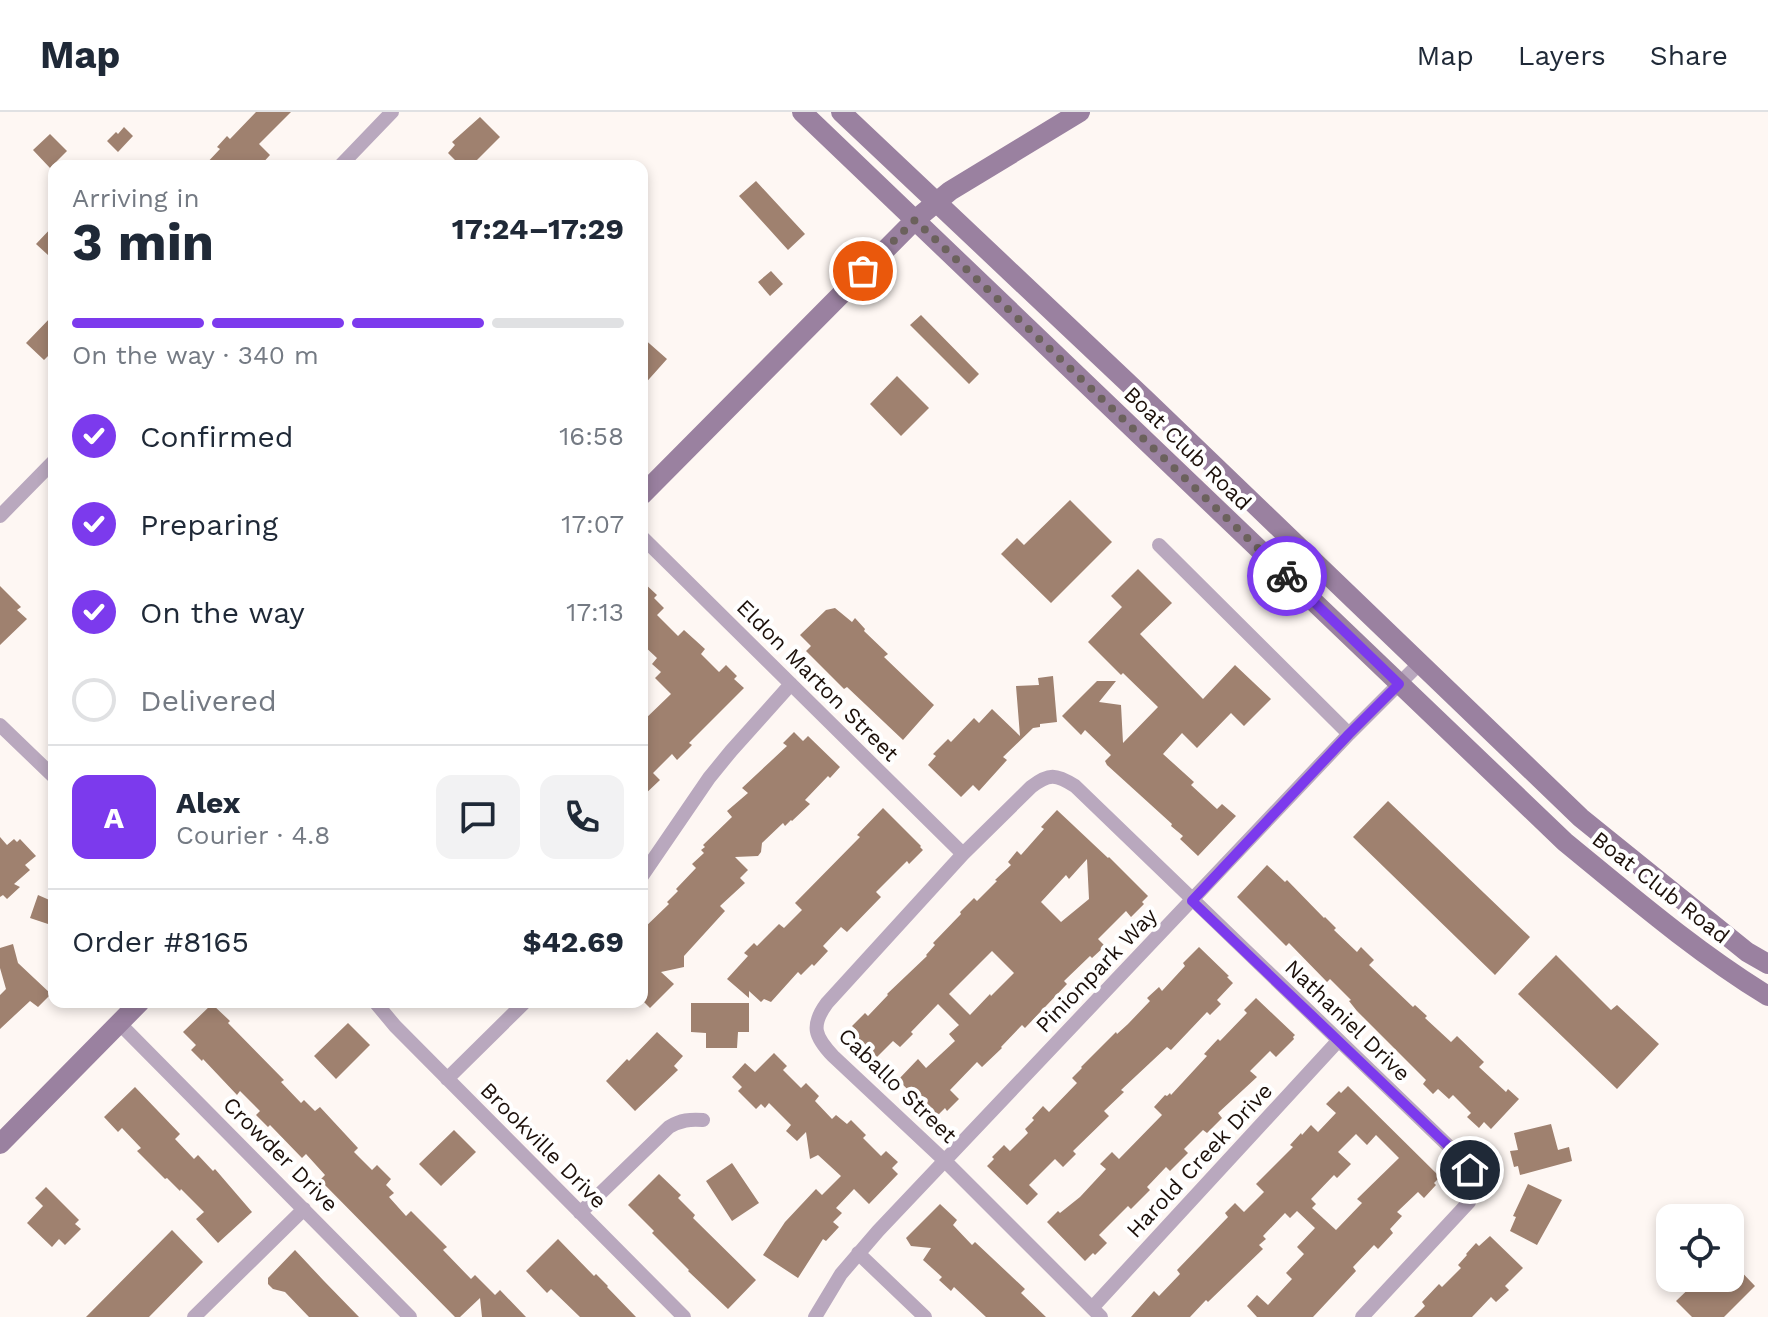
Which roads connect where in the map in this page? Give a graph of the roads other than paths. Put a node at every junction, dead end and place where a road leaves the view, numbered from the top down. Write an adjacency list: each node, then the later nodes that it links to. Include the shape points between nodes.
1 (392, 112): 5 (street)
2 (802, 112): 7 (main road, Boat Club Road)
3 (841, 112): 6 (main road, Boat Club Road)
4 (1080, 112): 6 (main road)
5 (346, 160)
6 (935, 203): 7 (main road); 13 (main road, Boat Club Road)
7 (915, 220): 9 (main road); 15 (main road, Boat Club Road)
8 (48, 467): 10 (street)
9 (648, 489)
10 (0, 516)
11 (648, 543): 14 (street, Eldon Marton Street)
12 (1159, 545): 17 (street)
13 (1420, 663): 15 (street, Pinionpark Way); 23 (main road, Boat Club Road, via 1581,818)
14 (791, 684): 20 (street, Eldon Marton Street); 21 (street, via 709,778)
15 (1399, 684): 17 (street, Pinionpark Way); 24 (main road, Boat Club Road, via 1565,842 1650,912)
16 (0, 725): 18 (street)
17 (1349, 734): 22 (street, Pinionpark Way)
18 (48, 771)
19 (1053, 776): 20 (street, Caballo Street, via 1031,787); 22 (street, Nathaniel Drive, via 1075,786)
20 (963, 854): 33 (street, Caballo Street, via 827,1003 816,1028 822,1045)
21 (648, 867)
22 (1192, 901): 29 (street, Nathaniel Drive); 33 (street, Pinionpark Way)
23 (1768, 964)
24 (1768, 996)
25 (134, 1008): 28 (main road)
26 (380, 1008): 30 (street, Brookville Drive)
27 (519, 1008): 30 (street)
28 (119, 1023): 32 (main road); 34 (street, Crowder Drive)
29 (1338, 1041): 37 (street, Harold Creek Drive); 43 (street, Nathaniel Drive, via 1463,1160 1475,1182 1469,1202)
30 (447, 1079): 35 (street, Brookville Drive)
31 (703, 1120): 35 (street, via 669,1127)
32 (0, 1144)
33 (945, 1161): 36 (street, Pinionpark Way); 37 (street, Caballo Street)
34 (304, 1209): 38 (street); 39 (street, Crowder Drive)
35 (580, 1213): 40 (street, Brookville Drive)
36 (858, 1253): 41 (street, Pinionpark Way); 42 (street)
37 (1097, 1313)
38 (194, 1317)
39 (410, 1317)
40 (684, 1317)
41 (815, 1317)
42 (925, 1317)
43 (1362, 1317)

